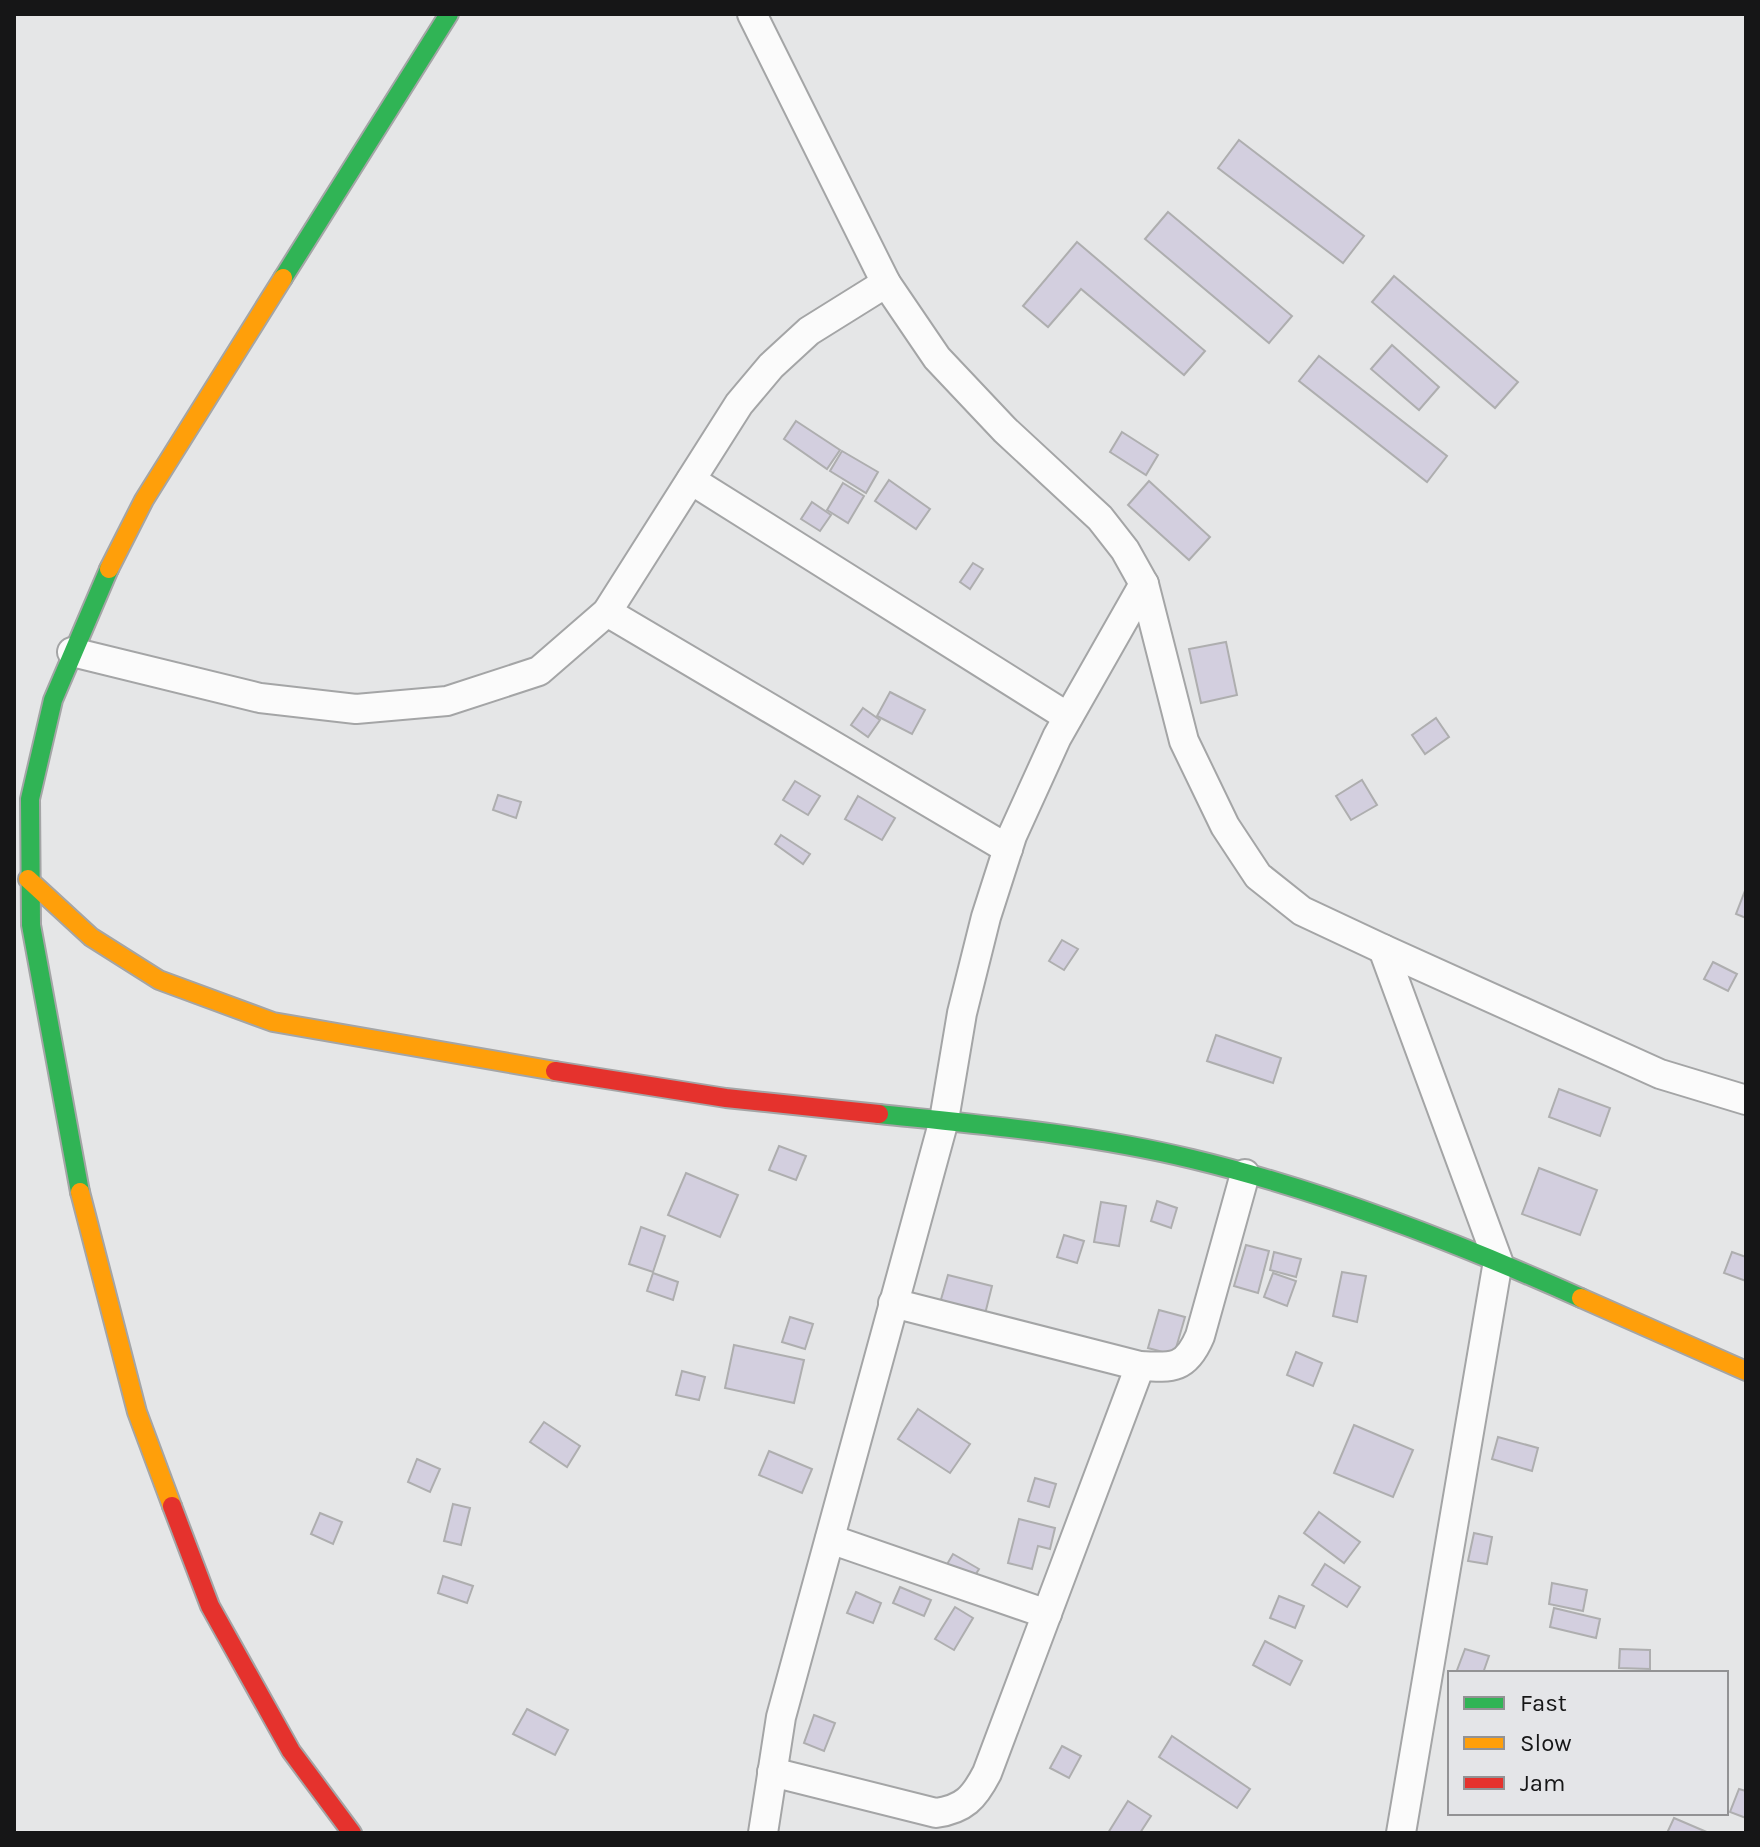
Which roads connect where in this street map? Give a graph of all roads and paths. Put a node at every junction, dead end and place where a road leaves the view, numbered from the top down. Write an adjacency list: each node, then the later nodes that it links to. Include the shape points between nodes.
1 (449, 14): 7 (street, via 144,500)
2 (752, 14): 3 (street)
3 (886, 283): 4 (street, via 809,331 771,366 739,404); 5 (street, via 937,358 1100,518)
4 (691, 480): 6 (street); 8 (street)
5 (1144, 584): 8 (street); 11 (street, via 1184,741 1225,826 1258,876 1291,902)
6 (607, 612): 7 (street, via 539,671 447,701 356,709 260,698); 9 (street)
7 (72, 652): 10 (street, via 53,700 30,799)
8 (1068, 717): 9 (street)
9 (1008, 849): 13 (street, via 962,1013)
10 (28, 879): 13 (street, via 91,937 159,980 273,1022 726,1098); 23 (street, via 31,925 72,1162 137,1412 210,1606 291,1751)
11 (1383, 949): 12 (street, via 1660,1074); 15 (street)
12 (1746, 1100)
13 (944, 1120): 14 (street, via 1053,1132); 16 (street)
14 (1245, 1174): 15 (street); 17 (street, via 1192,1354 1179,1365)
15 (1498, 1261): 18 (street); 22 (street)
16 (893, 1303): 17 (street); 19 (street)
17 (1140, 1366): 20 (street)
18 (1746, 1371)
19 (830, 1539): 20 (street); 21 (street, via 781,1717)
20 (1047, 1614): 21 (street, via 987,1773 975,1796 958,1810 936,1813)
21 (772, 1772): 24 (street)
22 (1410, 1830)
23 (352, 1833)
24 (763, 1833)

